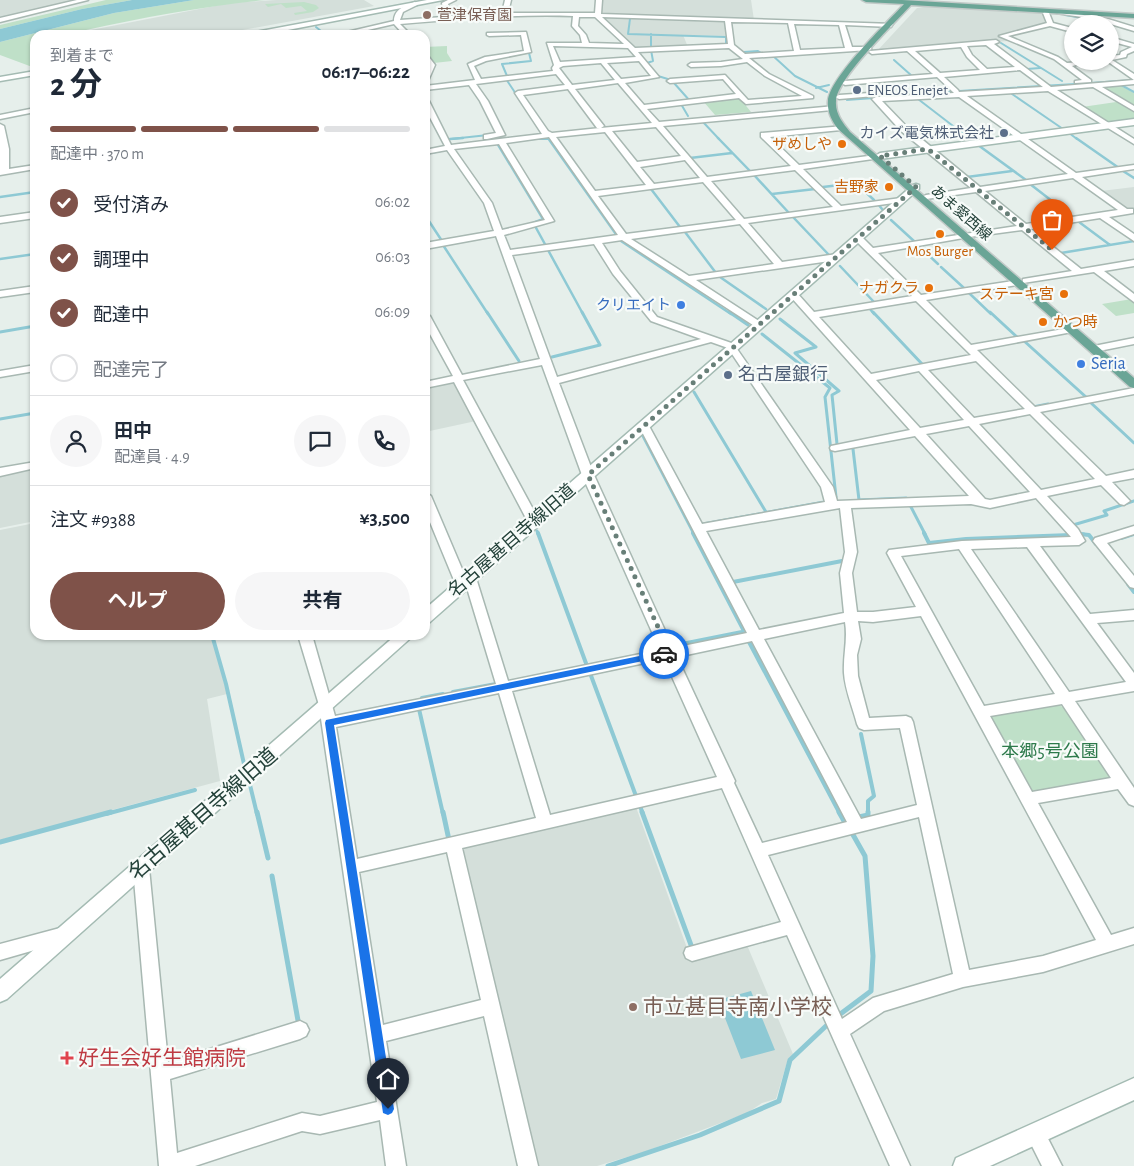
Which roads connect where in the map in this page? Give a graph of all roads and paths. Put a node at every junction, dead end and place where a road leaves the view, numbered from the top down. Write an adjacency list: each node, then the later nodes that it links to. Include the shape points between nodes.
1 (85, 0): 18 (street)
2 (439, 0): 8 (street)
3 (453, 0): 17 (street, via 445,4)
4 (508, 0): 12 (street)
5 (599, 0): 16 (street)
6 (866, 0): 7 (main road)
7 (915, 1): 11 (main road); 24 (main road); 43 (main road)
8 (415, 4): 9 (street); 10 (street)
9 (383, 10): 10 (street); 28 (street)
10 (398, 12): 20 (street)
11 (1045, 12): 13 (street); 15 (main road); 23 (street)
12 (505, 15): 14 (street); 17 (street)
13 (1070, 15)
14 (576, 16): 16 (street); 35 (street, via 575,26)
15 (1134, 16)
16 (598, 17): 19 (street); 39 (street)
17 (447, 18): 20 (street)
18 (0, 19)
19 (728, 20): 21 (street); 38 (street)
20 (396, 22): 27 (street); 30 (street)
21 (791, 22): 22 (street); 45 (street)
22 (842, 24): 24 (street); 41 (street)
23 (1050, 24): 26 (street); 33 (street, via 1002,36)
24 (891, 25): 43 (main road)
25 (1119, 26): 31 (street)
26 (1064, 28)
27 (364, 29): 29 (street)
28 (277, 30)
29 (360, 30)
30 (403, 30)
31 (1134, 30)
32 (489, 34): 67 (street, via 524,33 528,52 470,65)
33 (1011, 41): 34 (street); 52 (street, via 1035,48)
34 (988, 43): 37 (street); 56 (street)
35 (588, 44): 39 (street); 51 (street); 58 (street, via 549,44)
36 (1119, 44): 44 (street)
37 (963, 45): 42 (street); 60 (street, via 969,56)
38 (731, 46): 46 (street); 48 (street)
39 (631, 48): 40 (street); 49 (street)
40 (691, 48): 46 (street); 53 (street)
41 (849, 49): 43 (street); 45 (street)
42 (908, 49): 43 (street); 62 (street)
43 (871, 50): 70 (main road); 82 (main road, via 839,81 832,92)
44 (1133, 50): 47 (street)
45 (797, 52): 48 (street)
46 (716, 55): 48 (street); 53 (street)
47 (1119, 57)
48 (744, 58): 79 (street, via 766,75)
49 (640, 59): 50 (street); 63 (street)
50 (602, 61): 51 (street); 68 (street)
51 (589, 62): 58 (street, via 561,64)
52 (1064, 62)
53 (692, 65): 64 (street)
54 (1119, 65): 57 (street)
55 (1134, 67): 57 (street)
56 (1022, 68): 60 (street); 74 (street)
57 (1124, 68): 66 (street)
58 (558, 69): 67 (street); 73 (street)
59 (1075, 70): 74 (street, via 1089,81)
60 (985, 71): 62 (street)
61 (30, 74): 65 (street)
62 (938, 75): 70 (street); 76 (street)
63 (656, 77): 68 (street); 69 (street)
64 (697, 78): 69 (street); 78 (street, via 724,77)
65 (1, 79)
66 (1134, 80): 71 (street)
67 (475, 81): 72 (street); 98 (street, via 501,135)
68 (620, 81): 73 (street); 83 (street)
69 (670, 81): 75 (street)
70 (845, 83): 82 (main road)
71 (1094, 85): 74 (street); 84 (street)
72 (430, 87)
73 (570, 87): 92 (street); 94 (street, via 518,93)
74 (1048, 87): 76 (street); 90 (street)
75 (676, 88)
76 (959, 93): 80 (street); 82 (street); 95 (street)
77 (682, 95): 81 (street)
78 (742, 96): 79 (street, via 746,102); 81 (street)
79 (812, 98): 82 (street)
80 (876, 99): 82 (street); 100 (street, via 894,120)
81 (688, 102): 83 (street)
82 (835, 103): 88 (street); 93 (main road, あま愛西線, via 834,117); 102 (main road, あま愛西線, via 848,126)
83 (642, 107): 88 (street)
84 (1134, 109)
85 (30, 111): 86 (street)
86 (0, 117)
87 (430, 120): 98 (street)
88 (654, 121): 92 (street); 103 (street)
89 (1134, 122): 90 (street)
90 (1108, 125): 95 (street); 97 (street)
91 (0, 126): 108 (street, via 5,149)
92 (604, 128): 94 (street); 104 (street)
93 (841, 128): 102 (main road, あま愛西線); 105 (street, via 764,135)
94 (547, 133): 96 (street); 114 (street)
95 (1022, 137): 100 (street); 109 (street)
96 (502, 141): 98 (street); 126 (street, via 550,221)
97 (1134, 142)
98 (448, 144): 99 (street); 101 (street); 126 (street, via 488,203)
99 (430, 146)
100 (928, 149): 102 (street); 113 (street)
101 (430, 150)
102 (877, 156): 105 (street); 112 (main road, あま愛西線)
103 (686, 158): 104 (street); 110 (street)
104 (635, 165): 111 (street)
105 (797, 167): 110 (street); 117 (street)
106 (1134, 167): 109 (street)
107 (30, 168): 108 (street)
108 (2, 173)
109 (1076, 176): 113 (street); 118 (street)
110 (705, 179): 111 (street); 123 (street)
111 (652, 187): 114 (street)
112 (914, 189): 115 (main road, あま愛西線); 116 (street, 名古屋甚目寺線旧道); 127 (main road, あま愛西線)
113 (978, 190): 115 (street); 125 (street)
114 (594, 194): 128 (street)
115 (926, 197): 127 (main road, あま愛西線)
116 (901, 200): 117 (street); 129 (street, 名古屋甚目寺線旧道)
117 (839, 208): 123 (street)
118 (1130, 211): 120 (street)
119 (30, 216): 121 (street)
120 (1103, 216): 125 (street); 130 (street)
121 (0, 220)
122 (30, 222): 124 (street)
123 (742, 222): 128 (street); 137 (street)
124 (0, 226)
125 (1024, 228): 127 (street); 139 (street)
126 (500, 233): 132 (street); 134 (street)
127 (968, 236): 133 (street); 141 (main road, あま愛西線)
128 (624, 238): 131 (street); 140 (street)
129 (858, 238): 133 (street); 135 (street, 名古屋甚目寺線旧道)
130 (1134, 238)
131 (597, 242): 134 (street); 151 (street, via 616,272 654,319)
132 (430, 245)
133 (872, 251): 145 (street)
134 (507, 254): 157 (street)
135 (836, 257): 137 (street); 144 (street, 名古屋甚目寺線旧道)
136 (1134, 264): 138 (street)
137 (780, 266): 140 (street)
138 (1097, 270): 139 (street); 146 (street)
139 (1080, 273): 141 (street)
140 (687, 279): 149 (street)
141 (1022, 282): 145 (street); 150 (main road, あま愛西線); 155 (main road, あま愛西線)
142 (30, 290): 143 (street)
143 (0, 294)
144 (794, 295): 147 (street); 149 (street, 名古屋甚目寺線旧道)
145 (919, 298): 147 (street); 154 (street)
146 (1134, 299)
147 (812, 315): 163 (street)
148 (430, 325): 162 (street)
149 (758, 326): 153 (street, 名古屋甚目寺線旧道)
150 (1072, 330): 154 (street); 155 (main road, あま愛西線)
151 (711, 339): 153 (street); 164 (street)
152 (1134, 341): 155 (street)
153 (733, 348): 170 (street, 名古屋甚目寺線旧道); 181 (street)
154 (970, 348): 156 (street)
155 (1098, 348): 161 (main road, あま愛西線); 166 (main road, あま愛西線)
156 (979, 358): 158 (street); 168 (street)
157 (546, 361): 162 (street); 164 (street)
158 (921, 368): 163 (street); 169 (street)
159 (30, 369): 160 (street)
160 (0, 374)
161 (1134, 375)
162 (458, 378): 165 (street); 183 (street)
163 (868, 378): 171 (street)
164 (554, 381): 176 (street)
165 (430, 384)
166 (1134, 384)
167 (1134, 391): 168 (street)
168 (1031, 410): 169 (street); 177 (street)
169 (972, 422): 171 (street); 178 (street)
170 (644, 426): 176 (street, 名古屋甚目寺線旧道); 184 (street)
171 (919, 432): 172 (street); 179 (street)
172 (835, 448)
173 (30, 466): 174 (street)
174 (0, 472)
175 (1134, 474): 177 (street)
176 (588, 475): 183 (street, 名古屋甚目寺線旧道); 198 (street)
177 (1102, 480): 178 (street); 180 (street)
178 (1039, 494): 179 (street, via 990,504); 186 (street, via 1079,541)
179 (980, 500): 181 (street)
180 (1124, 501)
181 (838, 504): 184 (street); 193 (street, via 851,552 846,573)
182 (430, 506): 188 (street)
183 (534, 522): 188 (street, 名古屋甚目寺線旧道)
184 (698, 529): 195 (street)
185 (1134, 530): 189 (street, via 1099,541)
186 (1030, 542): 187 (street); 194 (street)
187 (962, 545): 190 (street, via 893,553); 201 (street)
188 (466, 581): 191 (street, 名古屋甚目寺線旧道); 200 (street)
189 (1134, 584)
190 (925, 611): 193 (street); 202 (street)
191 (430, 613)
192 (1134, 615): 194 (street)
193 (851, 616): 195 (street); 208 (street, via 854,639 850,656 851,676 864,724 906,722)
194 (1087, 619): 199 (street)
195 (755, 635): 198 (street); 210 (street)
196 (306, 640): 203 (street)
197 (401, 640): 203 (street, 名古屋甚目寺線旧道)
198 (670, 653): 200 (street); 204 (street)
199 (1134, 684): 201 (street)
200 (504, 687): 203 (street); 209 (street)
201 (1064, 697): 202 (street); 205 (street)
202 (982, 712): 206 (street)
203 (328, 714): 213 (street, 名古屋甚目寺線旧道); 214 (street)
204 (728, 781): 209 (street); 212 (street)
205 (1122, 782): 206 (street); 207 (street)
206 (1028, 799): 218 (street)
207 (1134, 800)
208 (926, 809): 210 (street); 221 (street)
209 (545, 822): 211 (street)
210 (856, 826): 212 (street)
211 (453, 844): 214 (street); 223 (street)
212 (759, 851): 215 (street)
213 (141, 868): 216 (street, 名古屋甚目寺線旧道); 227 (street)
214 (351, 868): 226 (street)
215 (793, 926): 220 (street); 225 (street)
216 (67, 934): 219 (street); 222 (street, 名古屋甚目寺線旧道)
217 (1134, 936): 218 (street)
218 (1107, 944): 221 (street, via 1043,964)
219 (0, 952)
220 (692, 953)
221 (963, 980): 225 (street, via 879,1004)
222 (0, 992)
223 (490, 1006): 226 (street); 233 (street)
224 (300, 1030): 227 (street)
225 (841, 1030): 234 (street)
226 (376, 1035): 229 (street)
227 (160, 1073): 231 (street)
228 (1134, 1089): 230 (street)
229 (388, 1109): 231 (street, via 320,1125 302,1122); 232 (street)
230 (1035, 1134): 235 (street); 236 (street)
231 (169, 1166)
232 (396, 1166)
233 (528, 1166)
234 (900, 1166)
235 (964, 1166)
236 (1052, 1166)

